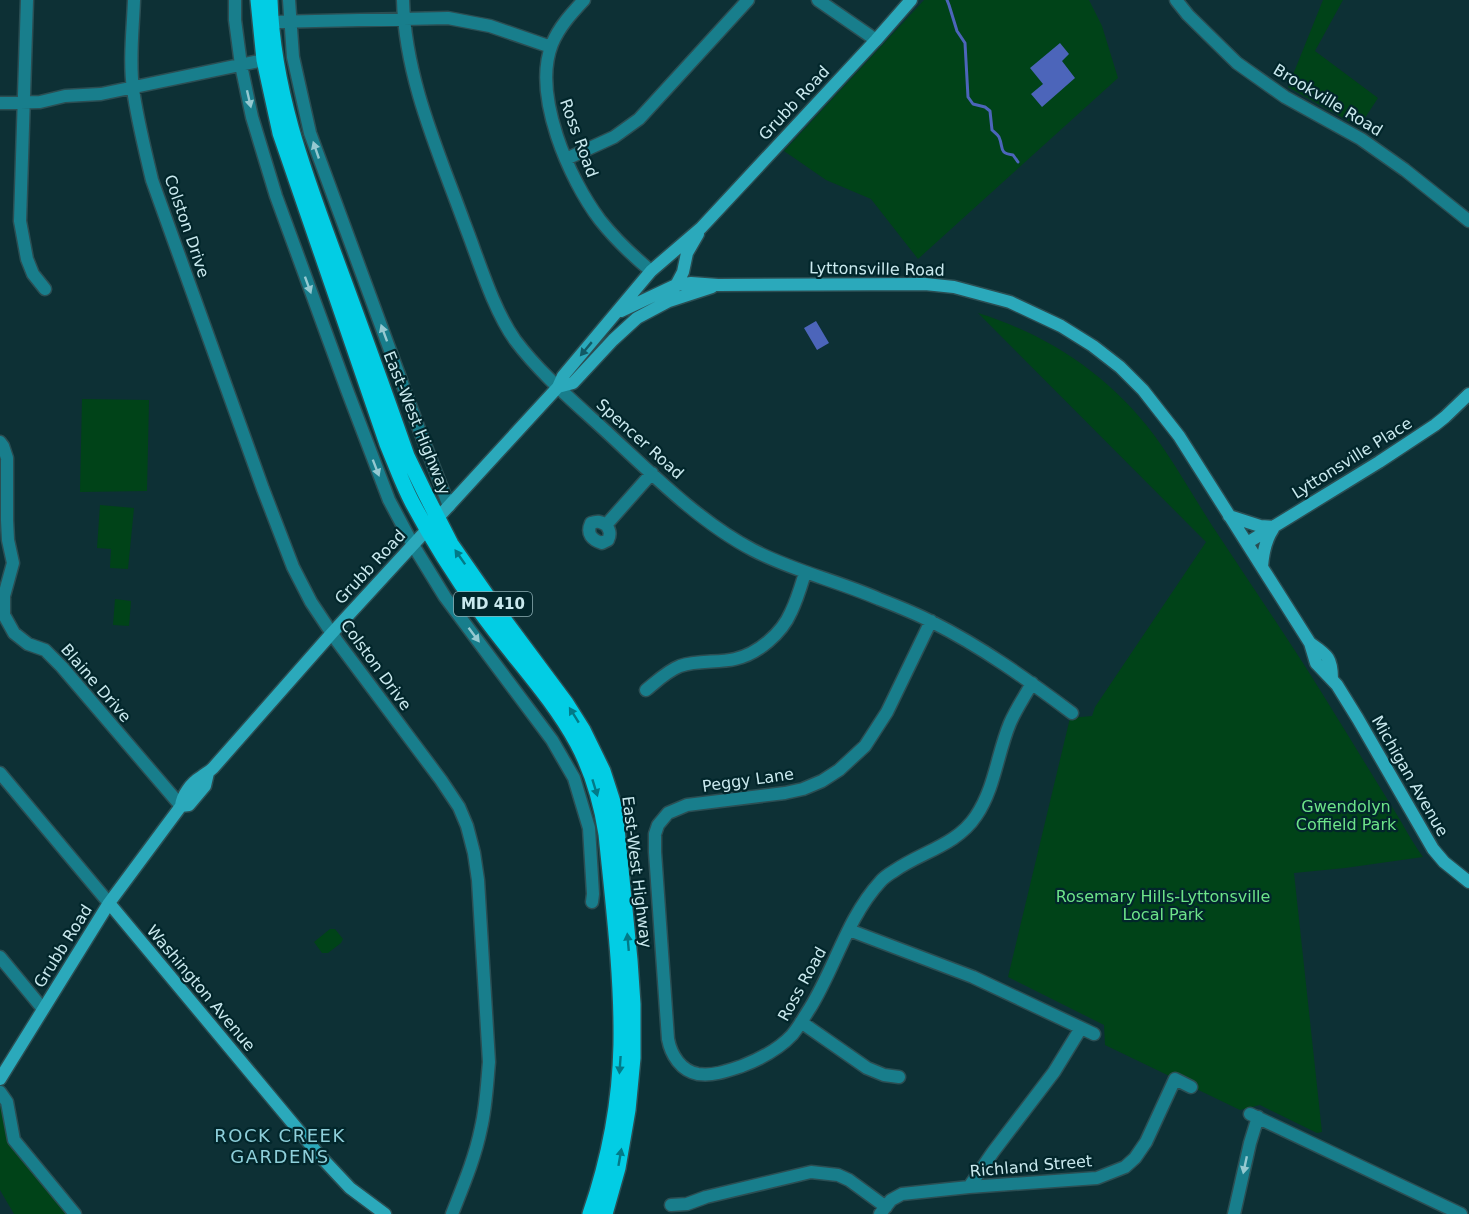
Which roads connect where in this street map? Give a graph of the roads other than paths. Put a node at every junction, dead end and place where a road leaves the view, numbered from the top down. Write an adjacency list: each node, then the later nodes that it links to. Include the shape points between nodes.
1 (27, 0): 22 (street)
2 (134, 0): 20 (street, Colston Drive)
3 (235, 0): 19 (street)
4 (258, 0): 18 (main road, East-West Highway / MD 410)
5 (270, 0): 15 (main road, East-West Highway / MD 410)
6 (289, 0): 14 (street, East-West Highway)
7 (403, 0): 13 (street, Spencer Road)
8 (584, 0): 17 (street, Ross Road, via 564,22)
9 (748, 0): 23 (street, via 639,119 614,137)
10 (818, 0): 16 (street)
11 (911, 0): 16 (street, Grubb Road)
12 (1176, 0): 24 (street, Brookville Road, via 1237,63 1285,96 1361,139)
13 (404, 18): 14 (street); 17 (street, via 470,21); 32 (street, Spencer Road, via 422,108 484,276 514,338)
14 (290, 21): 15 (street); 36 (street, East-West Highway, one-way to 14, via 310,133 293,57)
15 (271, 22): 38 (main road, East-West Highway / MD 410, via 275,61 294,141)
16 (876, 40): 25 (street, Grubb Road)
17 (551, 47): 23 (street, Ross Road, via 547,99)
18 (264, 60): 19 (street); 38 (main road, East-West Highway / MD 410, via 279,133 387,444 404,486)
19 (241, 65): 20 (street); 42 (street, one-way to 42, via 276,196 383,485)
20 (133, 88): 22 (street); 46 (street, Colston Drive, via 152,180 260,479 293,567)
21 (0, 103): 22 (street)
22 (23, 103): 29 (street, via 20,221 27,259)
23 (566, 159): 26 (street, Ross Road, via 599,219)
24 (1469, 221)
25 (702, 228): 26 (street, Grubb Road); 27 (street, Grubb Road)
26 (651, 272): 31 (street, Grubb Road)
27 (676, 285): 28 (street, Lyttonsville Road); 30 (street, Grubb Road); 31 (street, Lyttonsville Road)
28 (718, 285): 30 (street, Lyttonsville Road); 37 (street, Lyttonsville Road, via 925,284 954,287 1010,302 1061,326 1120,367 1179,436)
29 (45, 290)
30 (669, 301): 32 (street, Grubb Road, via 637,318 573,383)
31 (618, 313): 32 (street, Grubb Road, one-way to 32, via 563,376)
32 (558, 387): 35 (street, Spencer Road); 36 (street, Grubb Road)
33 (1469, 394): 40 (street, Lyttonsville Place, via 1435,425)
34 (0, 442): 51 (street, Blaine Drive, via 7,458 8,540 13,563 4,596 4,615 14,633 45,650 62,667)
35 (652, 473): 39 (street); 44 (street, Spencer Road, via 729,536)
36 (449, 506): 38 (street, Grubb Road)
37 (1229, 516): 40 (street); 41 (street, Lyttonsville Road)
38 (432, 524): 42 (street, Grubb Road); 52 (main road, East-West Highway / MD 410, one-way to 52, via 459,581 577,743 595,785); 75 (main road, East-West Highway / MD 410, one-way to 38, via 618,1168 633,1058 630,960 615,808 603,771 566,703 451,544)
39 (606, 525)
40 (1274, 527): 41 (street, Lyttonsville Place); 43 (street, via 1267,538)
41 (1247, 543): 43 (street, Michigan Avenue)
42 (413, 545): 46 (street, Grubb Road); 53 (street, one-way to 53, via 445,597 561,755 582,803)
43 (1262, 567): 55 (street, Michigan Avenue, via 1310,643 1327,655 1332,679 1433,849)
44 (805, 573): 45 (street, Spencer Road); 48 (street, via 791,614 769,641 736,659 681,666)
45 (931, 621): 47 (street, Spencer Road); 54 (street, Peggy Lane, via 887,712 865,746 838,770 803,789 687,805 668,813 655,834)
46 (332, 633): 51 (street, Grubb Road, via 208,773 205,786 189,805); 73 (street, Colston Drive, via 459,807 474,853 489,1062 480,1131)
47 (1032, 683): 49 (street, Spencer Road); 58 (street, Ross Road, via 1010,723 989,792 976,817 950,842 881,880)
48 (646, 690)
49 (1072, 713)
50 (0, 773): 57 (street, Washington Avenue)
51 (181, 806): 57 (street, Grubb Road)
52 (608, 849): 53 (street, East-West Highway); 74 (main road, East-West Highway / MD 410, one-way to 74, via 621,1046 614,1120)
53 (590, 851): 56 (street)
54 (656, 852): 61 (street, Ross Road, via 668,1039 681,1066 707,1075 734,1069 783,1044)
55 (1469, 882)
56 (592, 902)
57 (109, 903): 60 (street, Grubb Road); 72 (street, Washington Avenue, via 320,1156 350,1188)
58 (849, 930): 61 (street, Ross Road); 62 (street, via 973,977)
59 (0, 957): 60 (street)
60 (43, 1009): 65 (street, Grubb Road)
61 (801, 1022): 64 (street, via 867,1068)
62 (1081, 1028): 63 (street); 68 (street, via 1054,1072)
63 (1094, 1034)
64 (899, 1077)
65 (0, 1079)
66 (1191, 1087): 68 (street, Richland Street, via 1175,1079 1146,1142 1125,1167 1097,1178)
67 (0, 1092): 71 (street, via 7,1102 14,1140)
68 (969, 1187): 70 (street, Richland Street, via 902,1194)
69 (671, 1205): 70 (street, via 811,1172 849,1180)
70 (883, 1210)
71 (75, 1214)
72 (385, 1214)
73 (452, 1214)
74 (590, 1214)
75 (606, 1214)
76 (1234, 1214): 77 (street, one-way to 76, via 1254,1115)
77 (1461, 1214)

